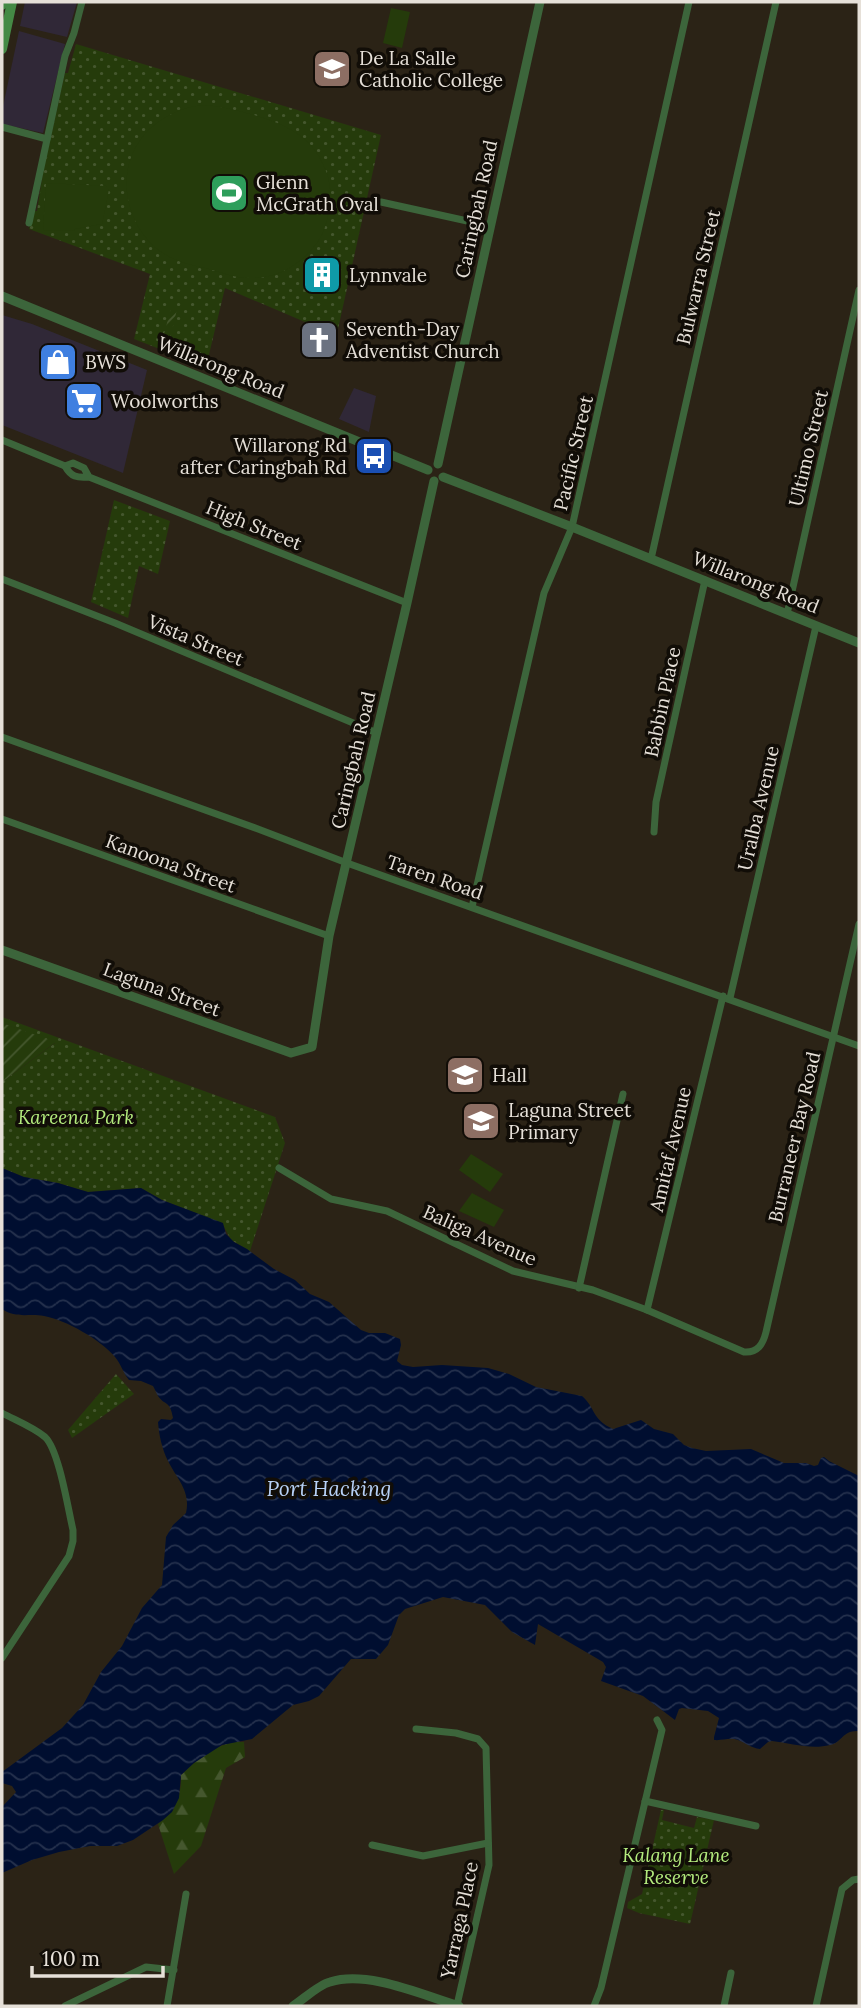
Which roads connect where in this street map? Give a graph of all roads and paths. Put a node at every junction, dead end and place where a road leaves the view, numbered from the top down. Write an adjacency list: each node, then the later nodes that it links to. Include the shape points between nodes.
1 (12, 2): 6 (main road)
2 (82, 2): 8 (street)
3 (540, 2): 11 (street, Caringbah Road)
4 (689, 2): 18 (street, Pacific Street)
5 (776, 2): 19 (street, Bulwarra Street)
6 (2, 49)
7 (2, 127): 8 (street)
8 (47, 139): 10 (street)
9 (381, 202): 11 (street)
10 (29, 223)
11 (490, 226): 15 (street, Caringbah Road)
12 (859, 290): 23 (street, Ultimo Street)
13 (2, 296): 16 (street, Willarong Road)
14 (2, 440): 22 (street, High Street, via 65,466 69,474 89,477)
15 (438, 464): 16 (street); 17 (street, via 444,469)
16 (428, 470): 17 (street, via 429,478)
17 (439, 479): 18 (street, Willarong Road); 22 (street, Caringbah Road)
18 (572, 527): 19 (street, Willarong Road); 31 (street, Pacific Street, via 544,593)
19 (651, 559): 21 (street, Willarong Road)
20 (2, 579): 26 (street, Vista Street)
21 (705, 580): 23 (street, Willarong Road); 29 (street, Babbin Place, via 656,802)
22 (407, 603): 26 (street, Caringbah Road)
23 (787, 614): 24 (street, Willarong Road)
24 (816, 626): 25 (street, Willarong Road); 35 (street, Uralba Avenue)
25 (859, 643)
26 (377, 733): 30 (street, Caringbah Road)
27 (2, 737): 30 (street, Taren Road)
28 (2, 819): 33 (street, Kanoona Street)
29 (654, 832)
30 (347, 863): 31 (street, Taren Road); 33 (street, Caringbah Road)
31 (472, 906): 35 (street, Taren Road)
32 (859, 924): 36 (street, Burraneer Bay Road)
33 (329, 936): 38 (street, Caringbah Road)
34 (2, 950): 38 (street, Laguna Street, via 291,1053)
35 (726, 997): 36 (street, Taren Road); 42 (street, Amitaf Avenue)
36 (834, 1036): 37 (street, Taren Road); 43 (street, Burraneer Bay Road, via 764,1341)
37 (859, 1045)
38 (312, 1048)
39 (623, 1094): 41 (street)
40 (279, 1168): 41 (street, Baliga Avenue, via 331,1199 387,1210 513,1271)
41 (579, 1288): 42 (street, Baliga Avenue)
42 (647, 1310): 43 (street, Baliga Avenue)
43 (752, 1352)
44 (2, 1413): 45 (street, via 41,1434 51,1445 73,1530 69,1556)
45 (2, 1658)
46 (657, 1720): 48 (street, via 662,1730)
47 (416, 1729): 50 (street, Yarraga Place, via 456,1733 478,1740 486,1748)
48 (645, 1801): 49 (street); 60 (street)
49 (756, 1826)
50 (488, 1843): 51 (street, via 424,1856); 59 (street, Yarraga Place, via 489,1865)
51 (372, 1844)
52 (859, 1880): 62 (street, via 842,1889)
53 (186, 1894): 54 (street)
54 (174, 1970): 56 (street, via 146,1967); 57 (street)
55 (731, 1973): 61 (street)
56 (65, 2006)
57 (167, 2006)
58 (293, 2006): 59 (street, via 328,1982 351,1978 383,1982)
59 (458, 2006)
60 (594, 2006)
61 (724, 2006)
62 (816, 2006)

